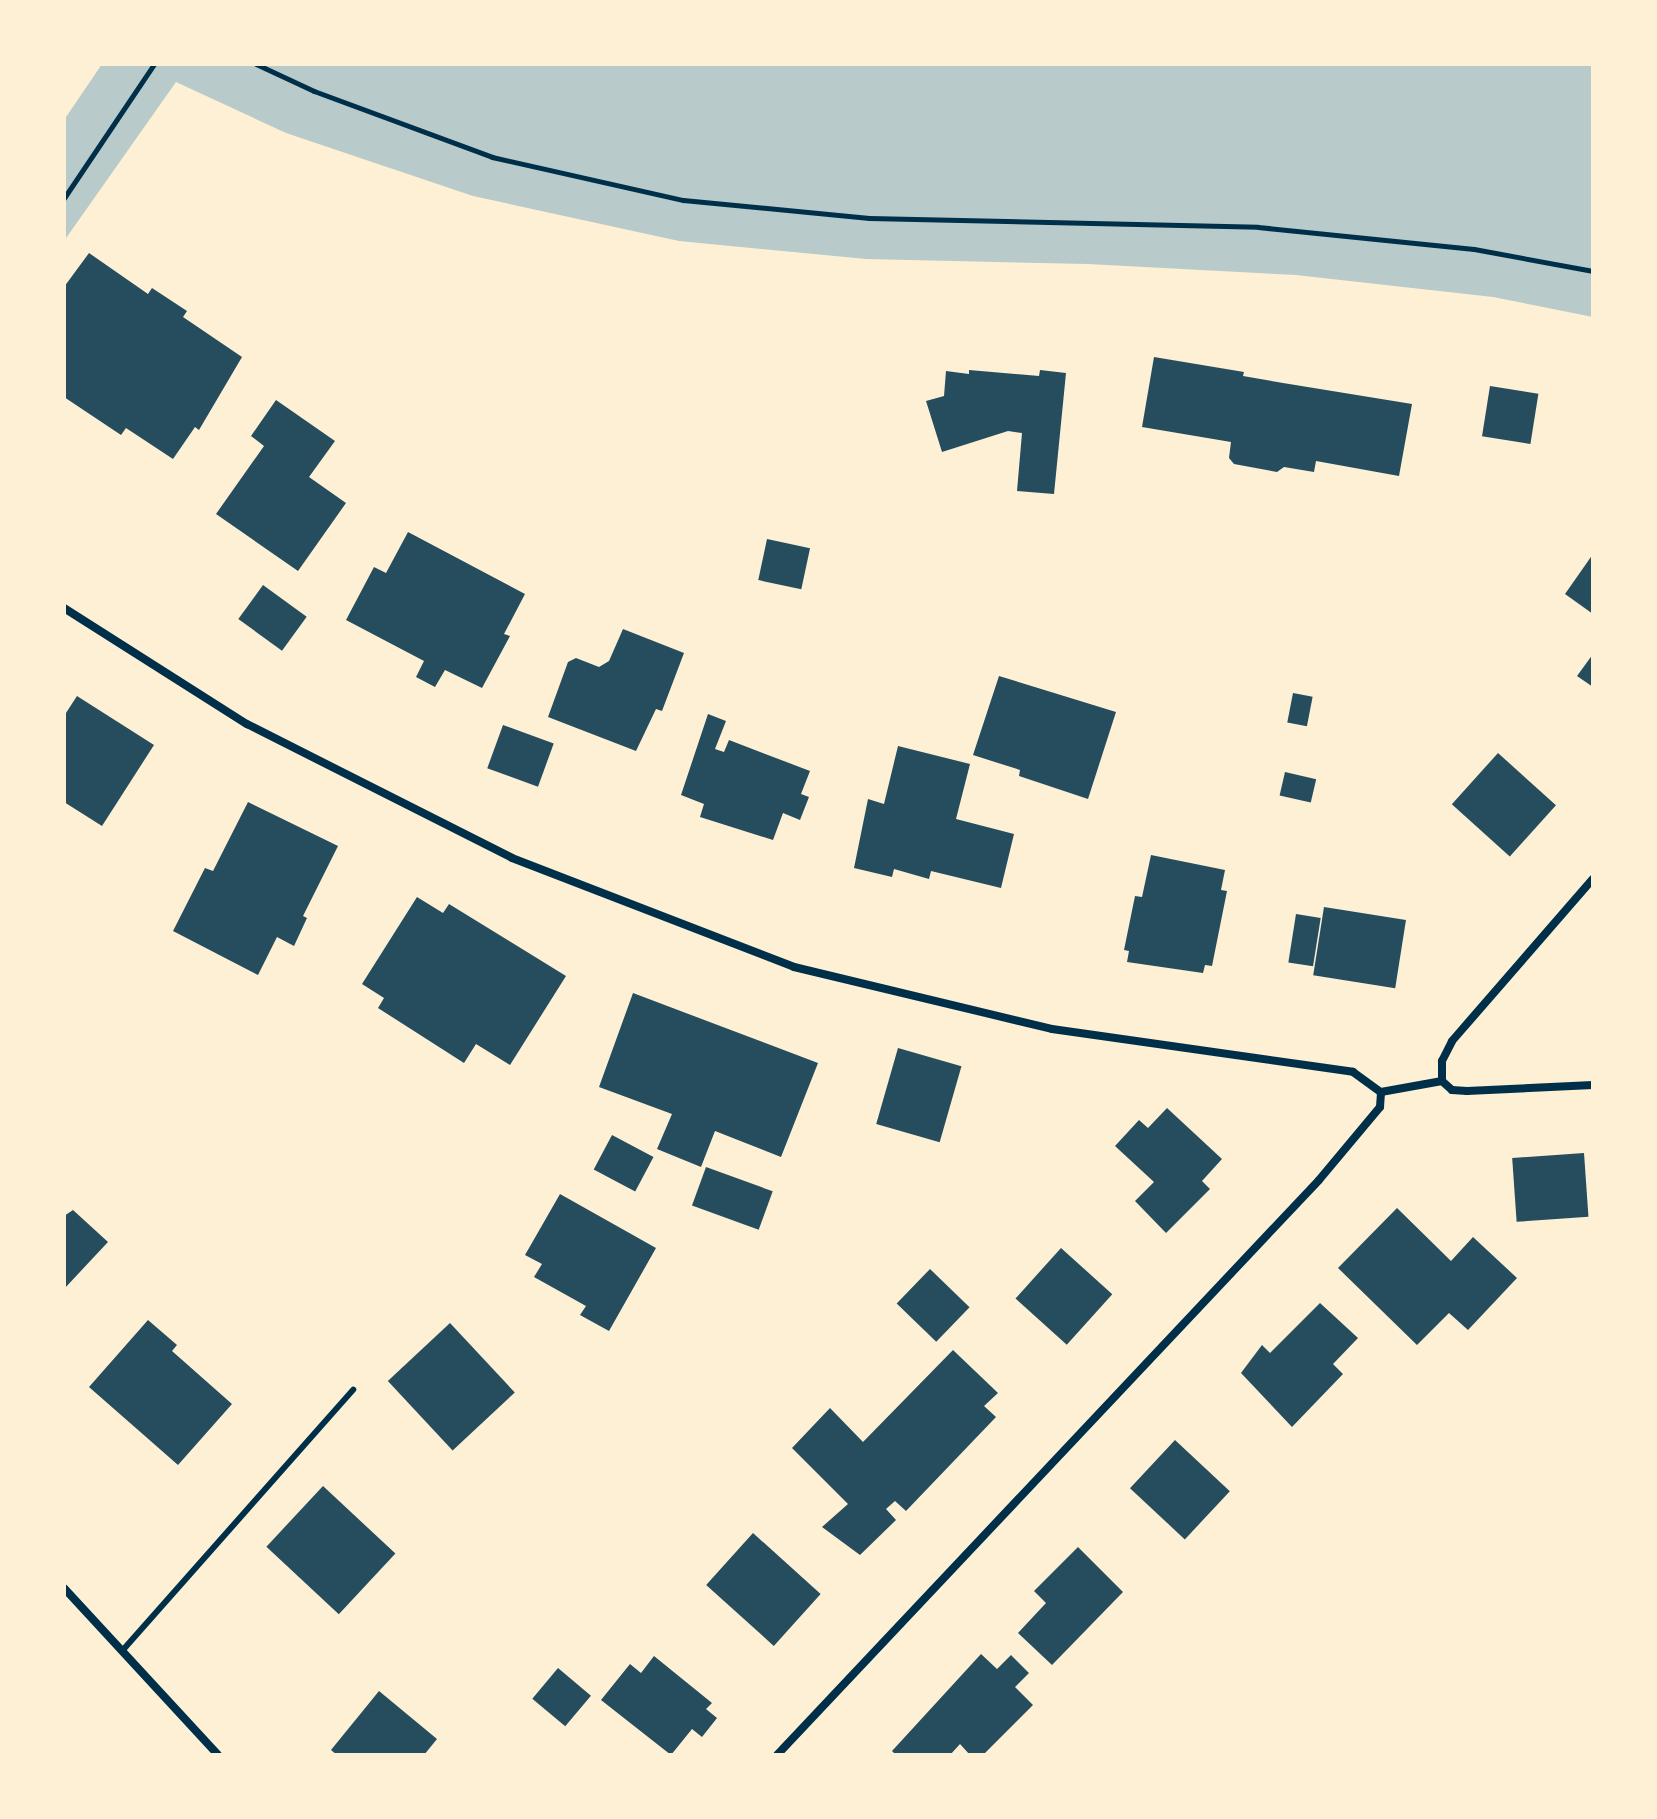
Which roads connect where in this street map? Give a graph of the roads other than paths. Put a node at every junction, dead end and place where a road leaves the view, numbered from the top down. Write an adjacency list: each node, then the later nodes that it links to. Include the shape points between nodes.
1 (64, 608): 5 (street, via 247,724 512,858 794,967 1052,1029 1353,1072)
2 (1593, 879): 3 (street, via 1452,1041 1442,1061)
3 (1442, 1081): 4 (street, via 1452,1090 1467,1091); 5 (street)
4 (1593, 1085)
5 (1381, 1092): 10 (street, via 1380,1107 1346,1150)
6 (353, 1390): 8 (lane)
7 (64, 1588): 8 (street)
8 (122, 1651): 9 (street)
9 (218, 1755)
10 (777, 1755)

